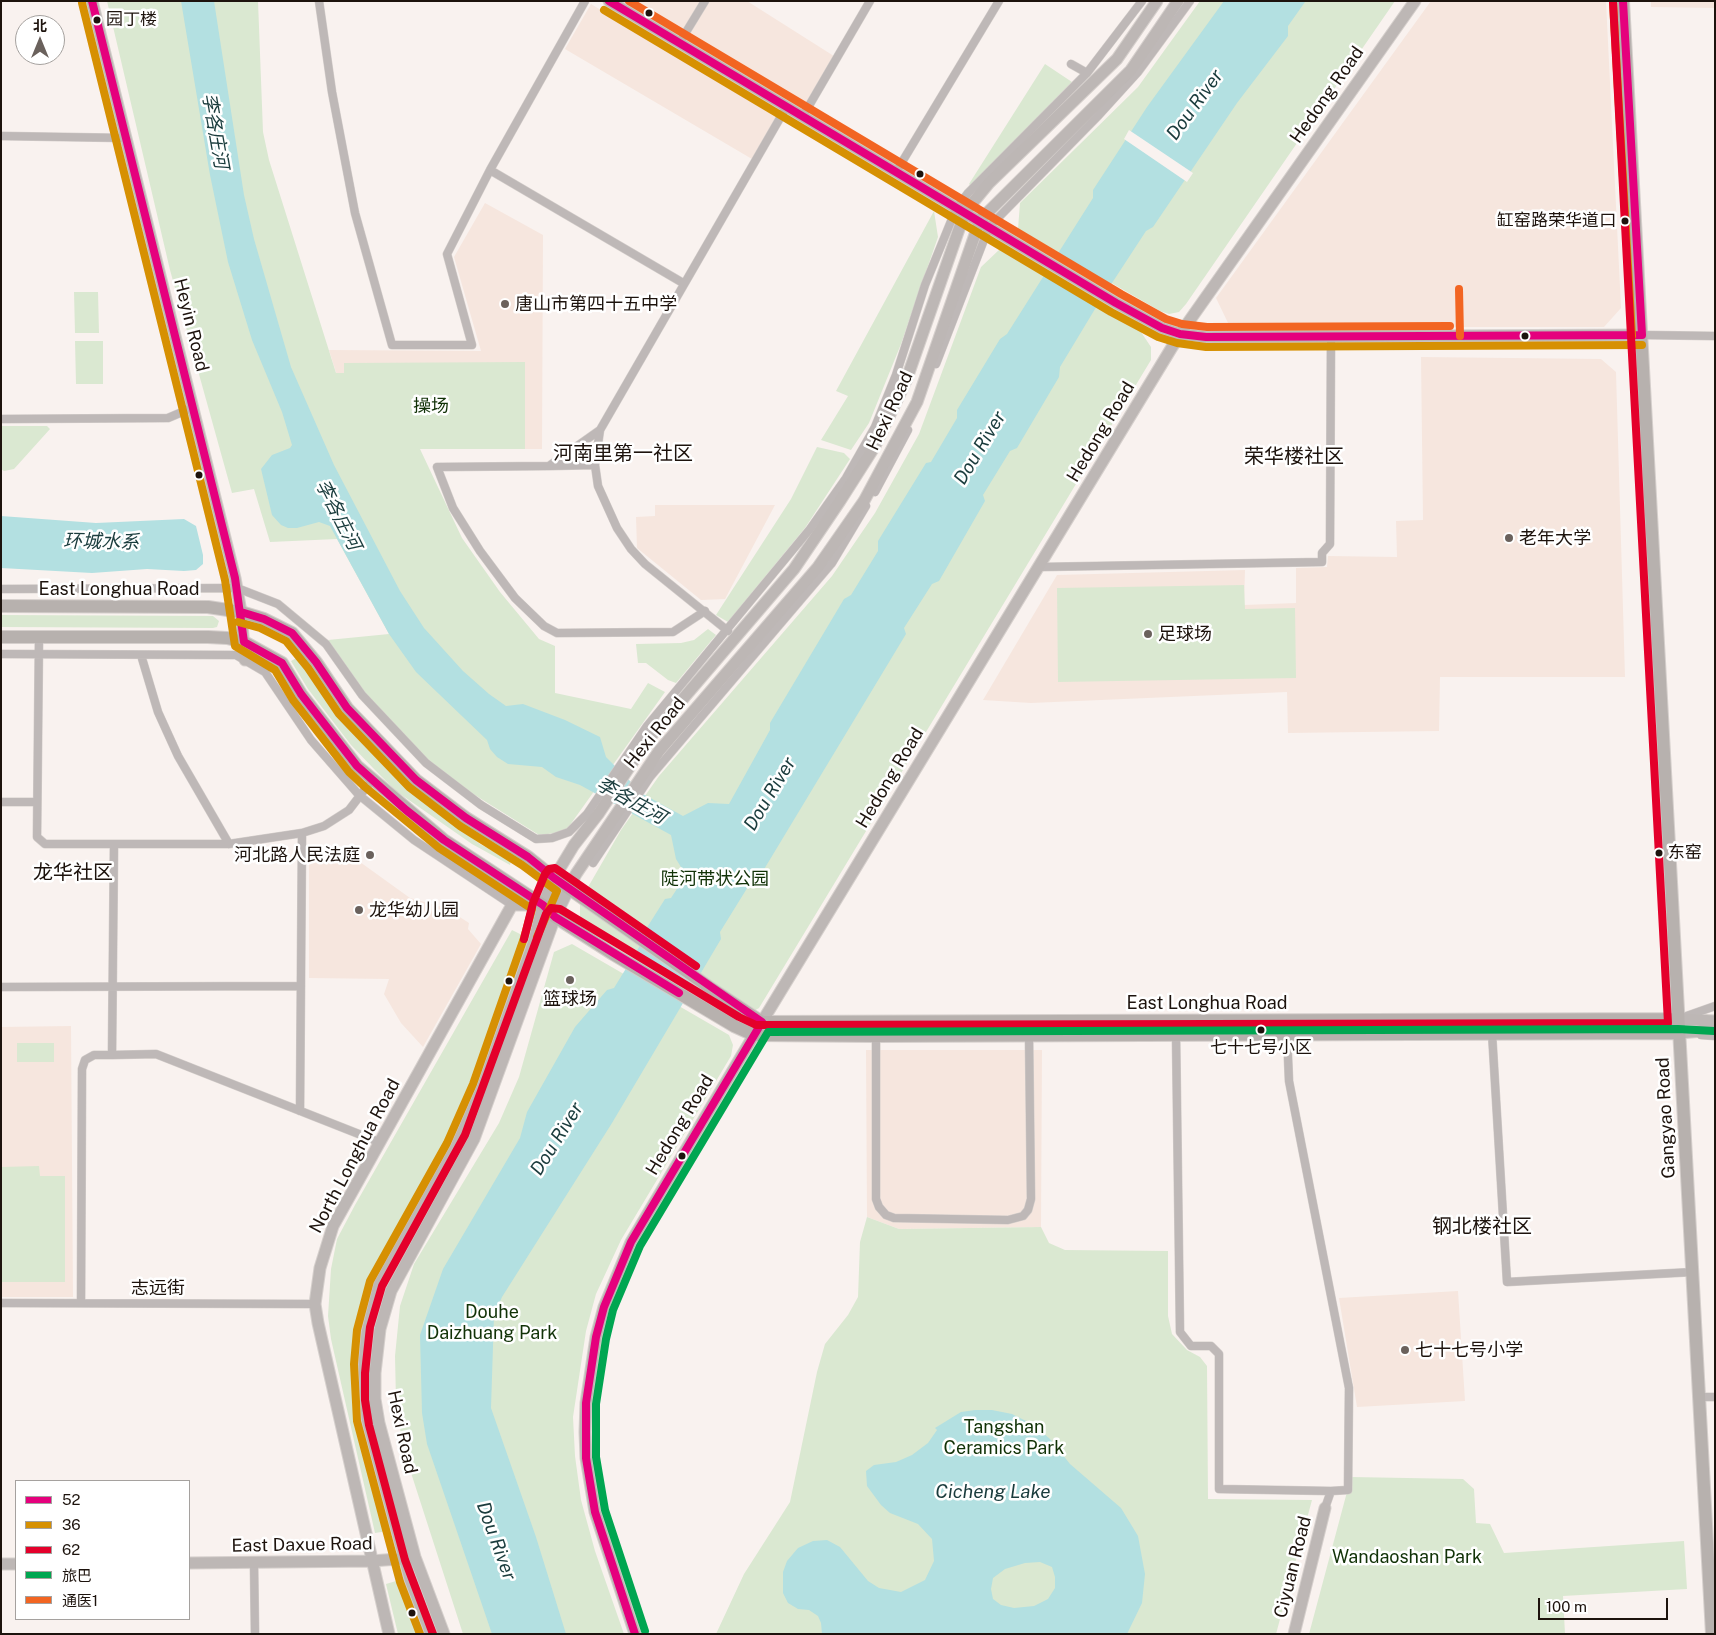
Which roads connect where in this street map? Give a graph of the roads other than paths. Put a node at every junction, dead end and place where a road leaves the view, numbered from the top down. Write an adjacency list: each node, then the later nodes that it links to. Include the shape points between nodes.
1 (92, 1): 22 (street, Heyin Road)
2 (319, 1): 23 (street, via 355,213 392,345 472,345 447,254)
3 (585, 1): 23 (street)
4 (609, 1): 14 (street)
5 (705, 1): 14 (street)
6 (870, 1): 20 (street)
7 (998, 1): 24 (street)
8 (1142, 1): 18 (street)
9 (1157, 1): 15 (street, Hexi Road)
10 (1178, 1): 17 (street, Hexi Road)
11 (1190, 1): 26 (street, via 1138,72 1098,116)
12 (1415, 1): 28 (street, Hedong Road)
13 (1623, 1): 29 (main road, Gangyao Road)
14 (680, 42): 19 (street)
15 (1117, 58): 17 (street); 25 (street, Hexi Road)
16 (1071, 64): 18 (street)
17 (1131, 70): 26 (street, Hexi Road)
18 (1087, 73): 25 (street, via 968,193)
19 (788, 106): 20 (street); 27 (street)
20 (803, 116): 24 (street)
21 (1, 136): 22 (street)
22 (126, 138): 32 (street, Heyin Road)
23 (490, 170): 27 (street)
24 (896, 172): 25 (street)
25 (960, 210): 26 (street); 43 (street, via 926,285 875,427 846,478 810,529); 51 (street, Hexi Road, via 906,381 875,446 794,569)
26 (985, 224): 28 (street, via 1116,303); 56 (street, Hexi Road, via 917,402 864,501 818,567 659,751)
27 (683, 282): 34 (street)
28 (1180, 334): 31 (street, via 1206,338); 37 (street, Hedong Road)
29 (1642, 335): 30 (street); 31 (street); 70 (main road, Gangyao Road)
30 (1715, 336)
31 (1331, 337): 37 (street, via 1330,544 1322,553 1322,562)
32 (194, 407): 33 (street, via 168,418); 38 (street, Heyin Road)
33 (1, 418)
34 (600, 430): 35 (street); 36 (street)
35 (549, 466): 36 (street); 41 (street, via 437,467 453,508 480,551 515,598 544,626 557,633 672,632)
36 (595, 466): 41 (street, via 598,486 617,528 631,549 645,564)
37 (1040, 567): 72 (street, Hedong Road)
38 (237, 588): 39 (street); 42 (street, Heyin Road); 51 (street, via 278,604 326,644 362,695 426,763 481,805 536,839 569,832 587,814)
39 (1, 589)
40 (1, 606): 42 (main road, East Longhua Road, via 208,607)
41 (705, 611): 43 (street)
42 (241, 612): 46 (street, Heyin Road); 61 (main road, East Longhua Road, via 292,632 347,708 416,780)
43 (728, 631): 51 (street, via 647,726)
44 (1, 637): 45 (main road)
45 (39, 637): 46 (main road, via 208,637); 48 (street)
46 (244, 642): 50 (street, Heyin Road); 52 (main road, via 282,663 312,709)
47 (1, 654): 48 (street)
48 (39, 654): 49 (street); 55 (street)
49 (141, 655): 50 (street, via 207,653 236,655); 59 (street, via 158,712 178,756)
50 (245, 660): 53 (street, via 265,672 311,740)
51 (627, 761): 61 (street, Hexi Road, via 599,813)
52 (372, 780): 53 (street); 64 (main road, via 444,840)
53 (359, 795): 57 (street, via 349,810 324,826); 63 (street, via 414,840)
54 (1, 802): 55 (street)
55 (36, 802): 58 (street, via 37,837 45,844)
56 (616, 821): 60 (street); 62 (street, Hexi Road)
57 (302, 833): 59 (street); 67 (street)
58 (114, 844): 59 (street); 66 (street)
59 (229, 844)
60 (593, 863)
61 (554, 878): 62 (main road, East Longhua Road); 64 (street, Hexi Road)
62 (569, 888): 65 (street, Hexi Road); 72 (main road, East Longhua Road)
63 (512, 905): 64 (street); 84 (street, North Longhua Road)
64 (543, 905): 65 (main road); 94 (street, Hexi Road, via 534,941 482,1088 456,1147 380,1286 367,1332 366,1419)
65 (555, 917): 78 (main road); 94 (street, Hexi Road, via 474,1139 391,1291 380,1329 375,1399)
66 (112, 986): 67 (street); 68 (street); 82 (street)
67 (301, 986): 83 (street)
68 (1, 987)
69 (1715, 1006): 70 (street)
70 (1678, 1019): 71 (street, East Longhua Road); 72 (main road, East Longhua Road); 75 (main road, Gangyao Road)
71 (1715, 1021)
72 (762, 1022): 78 (street, Hedong Road)
73 (1715, 1030): 75 (street, East Longhua Road)
74 (1492, 1033): 75 (main road, East Longhua Road); 77 (main road, East Longhua Road); 85 (street, via 1507,1282)
75 (1679, 1033): 81 (street); 85 (main road, Gangyao Road)
76 (1176, 1034): 77 (main road, East Longhua Road); 79 (main road, East Longhua Road); 91 (street, via 1180,1332 1191,1346 1211,1346 1219,1354 1219,1489)
77 (1287, 1034): 91 (street, via 1289,1081 1349,1388 1348,1490)
78 (754, 1035): 80 (main road, East Longhua Road); 104 (street, Hedong Road, via 631,1242 604,1307 596,1337 586,1403 586,1458 598,1521)
79 (1029, 1035): 80 (main road, East Longhua Road); 80 (street, via 1031,1198 1023,1216 1008,1220 894,1218 886,1215 880,1207 876,1198)
80 (876, 1036)
81 (1715, 1036)
82 (112, 1054): 83 (street, via 156,1054); 87 (street, via 94,1054 85,1060 82,1068)
83 (300, 1111): 84 (street)
84 (379, 1142): 88 (street, North Longhua Road, via 333,1226 320,1268)
85 (1692, 1272): 90 (main road, Gangyao Road)
86 (1, 1303): 87 (street, 志远街)
87 (81, 1303): 88 (street, 志远街)
88 (315, 1304): 95 (street, North Longhua Road)
89 (1715, 1397): 90 (street)
90 (1699, 1398): 93 (main road, Gangyao Road)
91 (1331, 1491): 92 (street)
92 (1325, 1508): 105 (street, Ciyuan Road)
93 (1711, 1537): 106 (main road, Gangyao Road)
94 (410, 1558): 95 (street, East Daxue Road); 102 (street, Hexi Road); 103 (street, Hexi Road)
95 (371, 1562): 97 (street, East Daxue Road); 101 (street, North Longhua Road)
96 (190, 1563): 97 (street, East Daxue Road)
97 (254, 1563): 100 (street)
98 (1, 1564): 99 (street)
99 (15, 1564)
100 (255, 1634)
101 (389, 1634)
102 (431, 1634)
103 (444, 1634)
104 (635, 1634)
105 (1294, 1634)
106 (1712, 1634)

